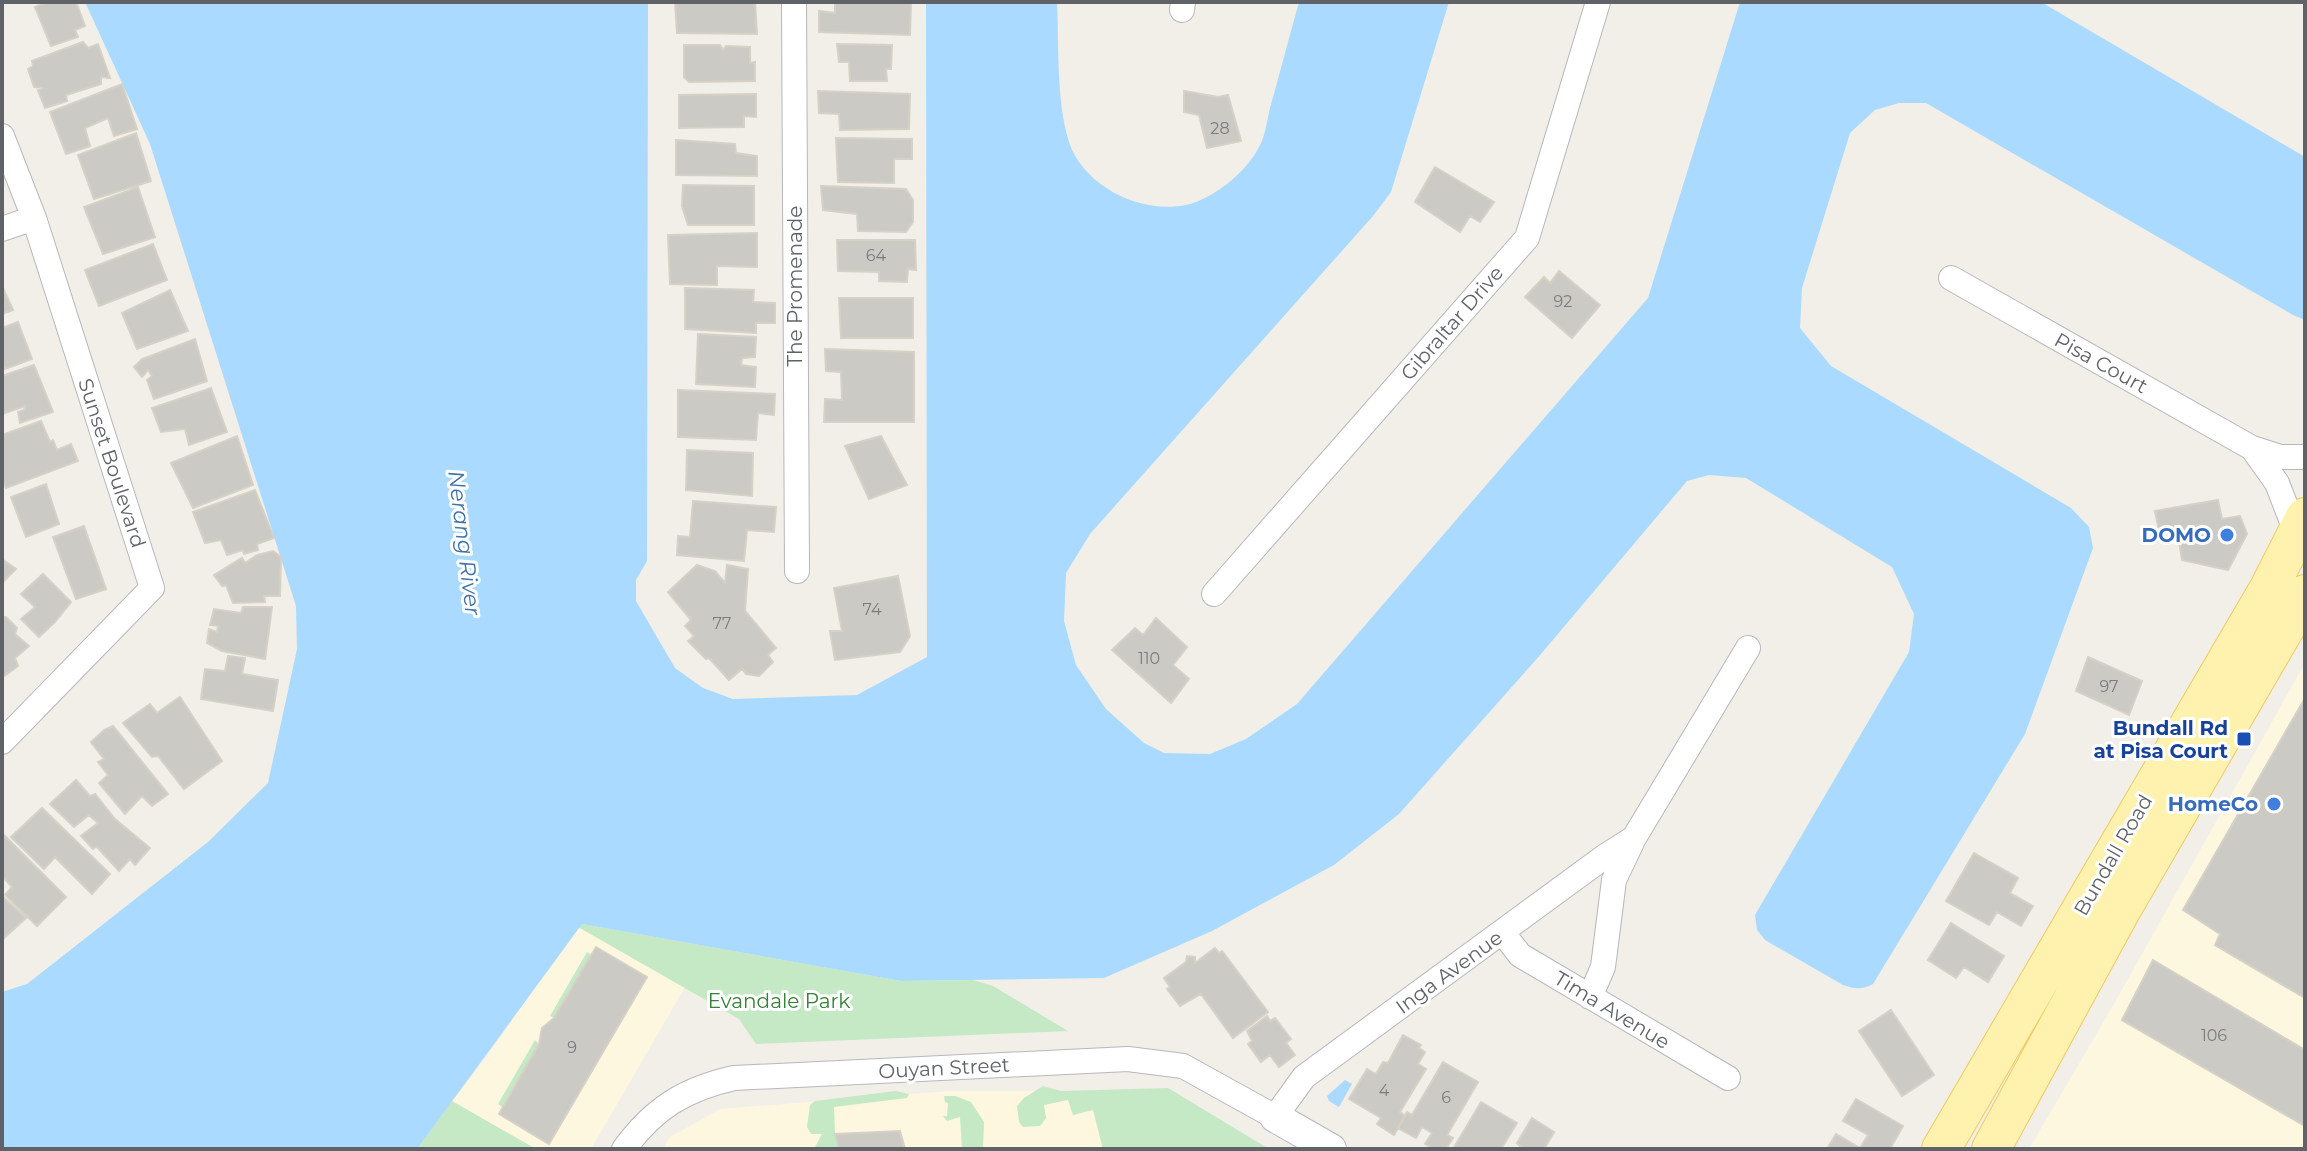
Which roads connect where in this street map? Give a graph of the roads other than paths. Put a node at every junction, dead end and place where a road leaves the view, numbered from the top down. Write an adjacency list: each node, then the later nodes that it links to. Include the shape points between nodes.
1 (794, 2): 10 (street, The Promenade)
2 (1598, 2): 11 (street, Gibraltar Drive, via 1527,238)
3 (2, 136): 4 (street, Sunset Boulevard)
4 (34, 218): 5 (street); 14 (street, Sunset Boulevard, via 152,588)
5 (2, 229)
6 (1951, 278): 7 (street, Pisa Court)
7 (2252, 448): 8 (street, Pisa Court, via 2280,457); 9 (street, Pisa Court)
8 (2305, 457)
9 (2301, 526): 22 (main road, Bundall Road)
10 (797, 571)
11 (1214, 594)
12 (2305, 594): 23 (main road, Bundall Road, via 2122,909)
13 (1748, 648): 15 (street, Inga Avenue)
14 (2, 742)
15 (1634, 838): 16 (street, Inga Avenue); 17 (street, Inga Avenue, via 1614,880 1603,967)
16 (1503, 933): 17 (street, Tima Avenue, via 1520,955); 19 (street, Inga Avenue, via 1304,1077)
17 (1590, 997): 18 (street, Tima Avenue)
18 (1728, 1078)
19 (1275, 1117): 20 (street, Ouyan Street, via 1183,1066 1128,1059 747,1078 704,1085 640,1127); 21 (street)
20 (624, 1149)
21 (1331, 1149)
22 (1941, 1149)
23 (1991, 1149)

